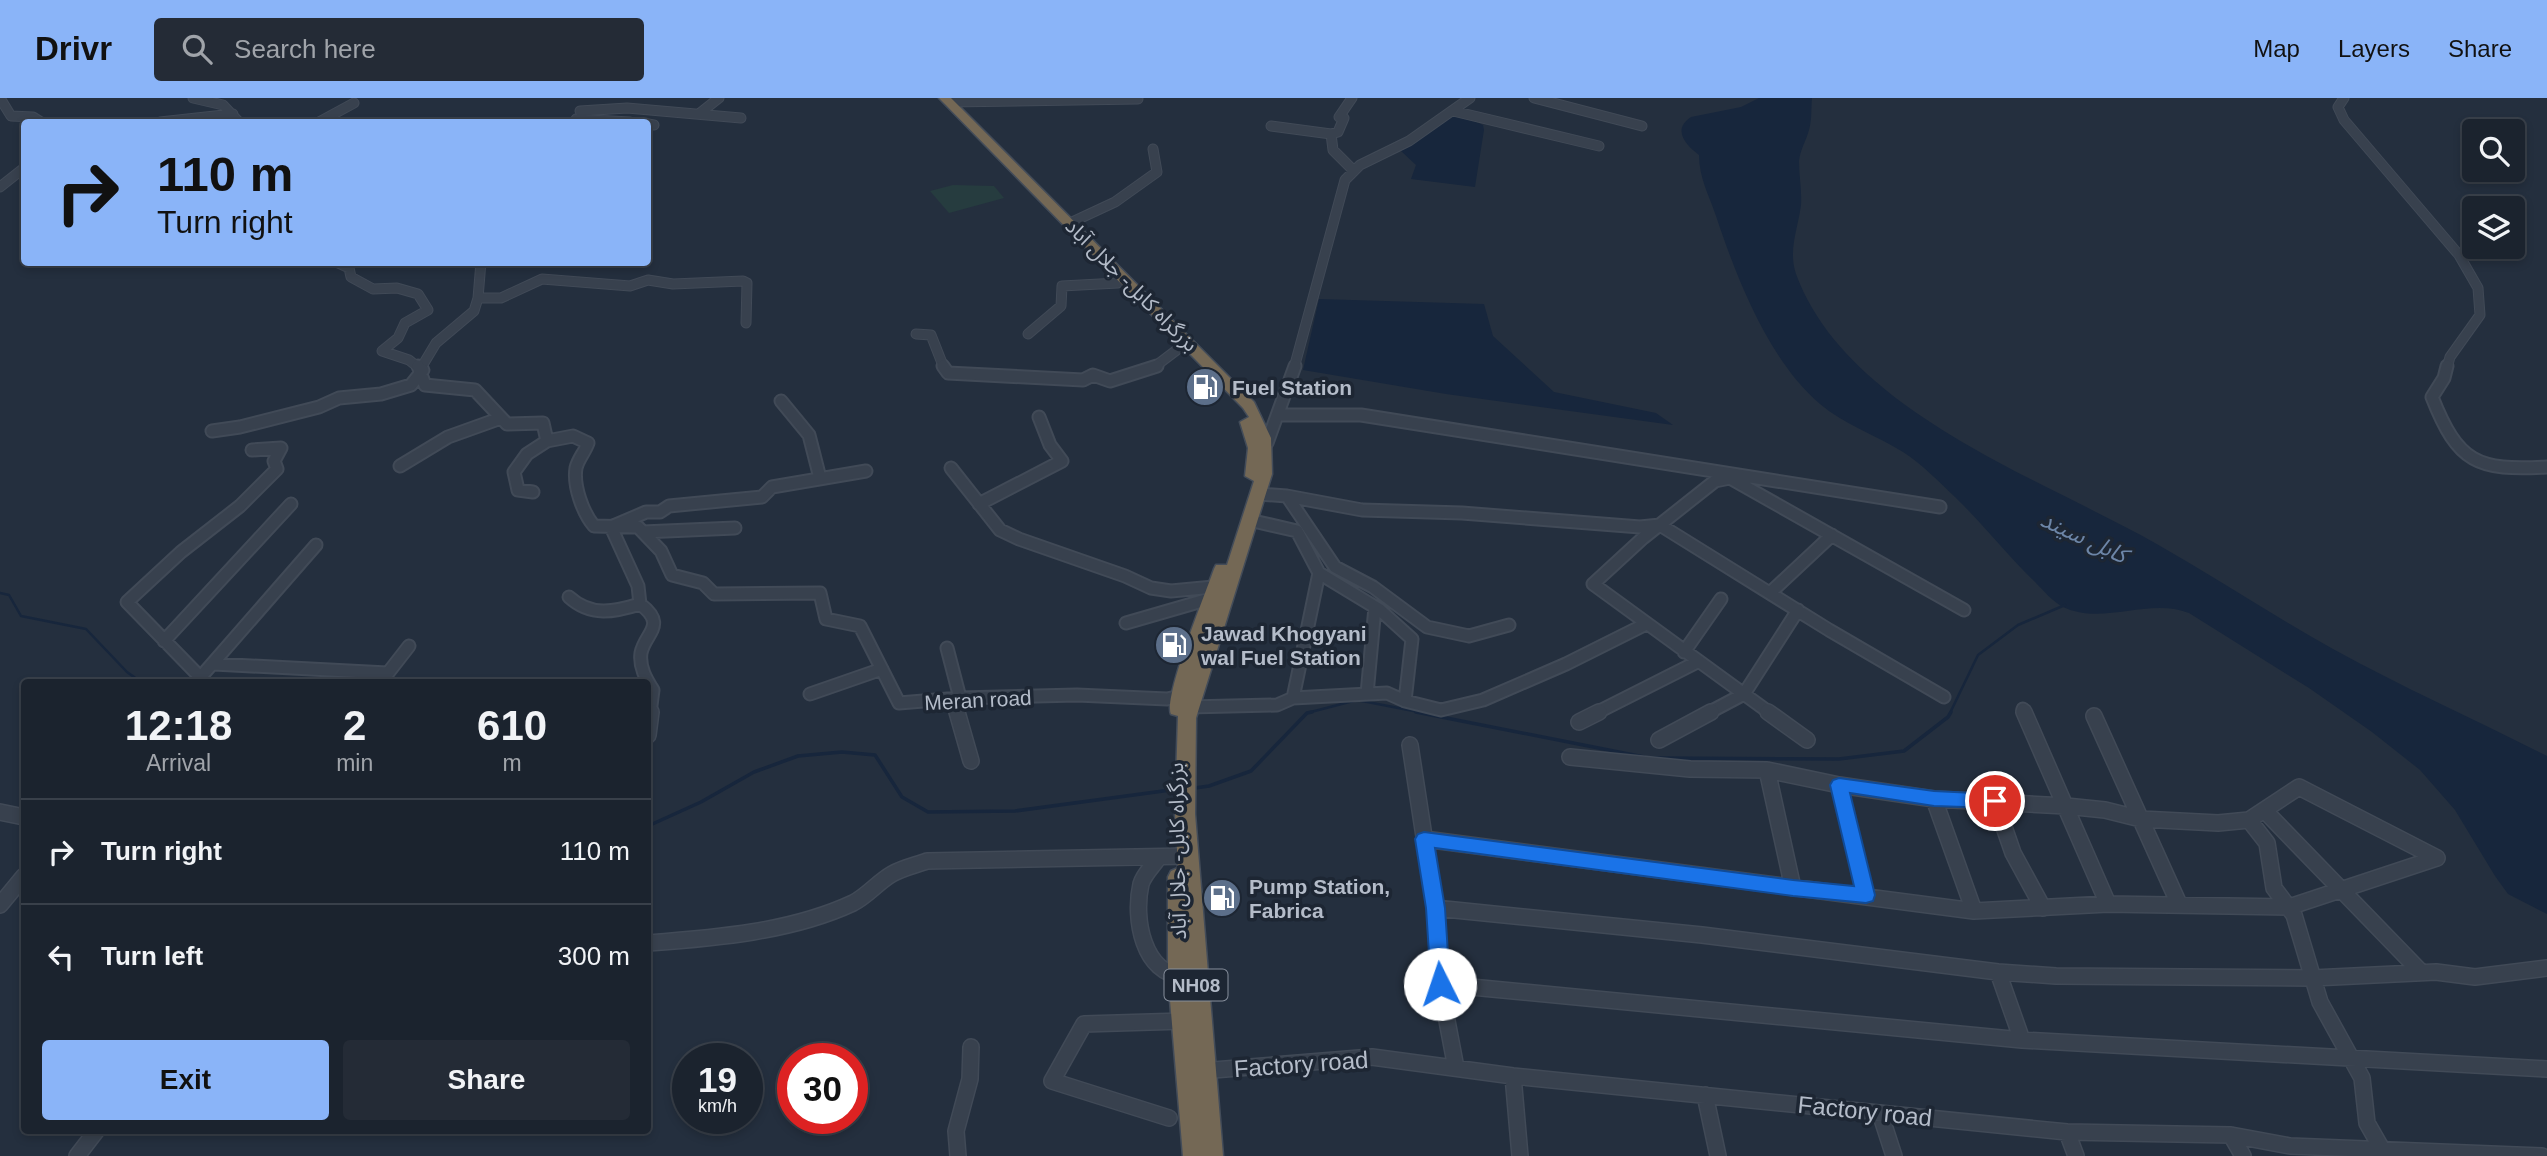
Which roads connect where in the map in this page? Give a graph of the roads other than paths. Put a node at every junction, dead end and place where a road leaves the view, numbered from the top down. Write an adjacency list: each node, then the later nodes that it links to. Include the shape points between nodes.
1 (0, 98): 19 (street, via 11,116)
2 (193, 98): 16 (street, via 223,105)
3 (585, 98): 17 (street)
4 (638, 98): 13 (street)
5 (719, 98): 15 (street)
6 (1352, 98): 26 (street, via 1342,109 1339,117 1344,118 1338,132)
7 (1470, 98): 14 (street)
8 (1534, 98): 25 (street)
9 (2344, 98): 53 (street, via 2338,107 2344,120 2459,255 2478,288 2480,315 2449,357 2444,378 2432,397 2441,423 2458,451 2476,463 2496,468)
10 (943, 99): 11 (street); 32 (highway, بزرگراه کابل- جلال آباد / NH08)
11 (1138, 99)
12 (354, 103): 22 (street)
13 (627, 108): 15 (street); 17 (street)
14 (1453, 111): 27 (street); 30 (street, via 1408,142)
15 (700, 113): 18 (street)
16 (233, 114): 20 (street); 21 (street)
17 (577, 117): 23 (street)
18 (741, 118)
19 (36, 119)
20 (187, 119)
21 (237, 119)
22 (325, 119)
23 (598, 119)
24 (1271, 126): 26 (street)
25 (1642, 126)
26 (1331, 134): 30 (street, via 1333,150)
27 (1599, 146)
28 (1153, 149): 32 (street, via 1157,172 1115,202)
29 (21, 170): 31 (street)
30 (1353, 170): 46 (street, via 1341,186)
31 (0, 187)
32 (1064, 221): 35 (highway, بزرگراه کابل- جلال آباد / NH08)
33 (345, 266): 41 (street, via 351,277 373,289 397,288 418,294 428,310 405,323 398,338 383,351 415,361)
34 (481, 266): 36 (street)
35 (1113, 274): 39 (street, via 1062,286 1061,306); 40 (highway, بزرگراه کابل- جلال آباد / NH08); 42 (highway, بزرگراه کابل- جلال آباد / NH08)
36 (478, 298): 37 (street, via 502,298 542,279 630,286 649,280 673,284 743,281 747,283); 41 (street, via 474,310 436,343)
37 (746, 323)
38 (916, 334): 40 (street, via 931,335 948,373 1083,380 1095,375 1110,381 1156,367)
39 (1028, 334)
40 (1182, 346): 42 (highway, بزرگراه کابل- جلال آباد / NH08)
41 (422, 369): 45 (street, via 425,385 475,390); 48 (street, via 408,386 339,398 319,407)
42 (1216, 377): 47 (highway, بزرگراه کابل- جلال آباد / NH08, via 1250,405); 71 (highway, بزرگراه کابل- جلال آباد / NH08, via 1252,427 1255,469)
43 (781, 401): 56 (street, via 807,428)
44 (1039, 417): 61 (street, via 1062,461)
45 (501, 418): 49 (street, via 511,425 542,423); 52 (street, via 419,451)
46 (1279, 418): 47 (street); 50 (street); 62 (street, via 1373,417)
47 (1259, 419): 50 (highway, بزرگراه کابل- جلال آباد / NH08)
48 (212, 431)
49 (547, 441): 57 (street, via 527,454 514,472 518,490); 65 (street, via 576,436 588,443 576,468 582,503 590,523)
50 (1267, 443): 58 (highway, بزرگراه کابل- جلال آباد / NH08)
51 (252, 450): 82 (street, via 281,448 274,461 277,469 217,527 199,537 127,602)
52 (400, 466)
53 (2547, 467)
54 (951, 468): 61 (street)
55 (866, 471): 56 (street)
56 (820, 478): 65 (street, via 772,487 762,497 668,506)
57 (533, 492)
58 (1258, 494): 59 (street); 63 (highway, بزرگراه کابل- جلال آباد / NH08)
59 (1287, 496): 64 (street, via 1362,510); 81 (street, via 1335,567 1373,587 1427,627 1469,636)
60 (291, 504): 82 (street)
61 (979, 504): 71 (street, via 1000,530 1018,540 1151,588)
62 (1940, 507)
63 (1249, 520): 70 (street, via 1297,531); 71 (highway, بزرگراه کابل- جلال آباد / NH08)
64 (1660, 525): 68 (street, via 1715,481 1730,478); 72 (street); 80 (street, via 1593,584)
65 (611, 527): 67 (street, via 634,526); 75 (street, via 638,586)
66 (735, 528): 67 (street)
67 (643, 533): 88 (street, Meran road, via 661,551 672,575 703,583 714,594 817,591 827,619 860,625)
68 (1832, 536): 72 (street); 78 (street)
69 (316, 545): 87 (street)
70 (1319, 573): 76 (street); 97 (street)
71 (1221, 591): 79 (street); 99 (highway, بزرگراه کابل- جلال آباد / NH08)
72 (1771, 592): 77 (street)
73 (569, 597): 75 (street, via 596,613)
74 (1721, 599): 85 (street)
75 (640, 604): 92 (street, via 649,611 653,625 640,652)
76 (1375, 607): 94 (street); 100 (street, via 1412,639)
77 (1798, 610): 95 (street); 96 (street)
78 (1964, 610)
79 (1126, 623)
80 (1646, 624): 85 (street); 100 (street, Meran road, via 1483,700 1441,710)
81 (1509, 625)
82 (164, 641): 90 (street)
83 (409, 646): 89 (street)
84 (947, 648): 98 (street)
85 (1684, 652): 86 (street)
86 (1699, 661): 95 (street); 103 (street)
87 (214, 664): 89 (street); 91 (street)
88 (882, 669): 93 (street); 98 (street, Meran road, via 904,705)
89 (384, 678)
90 (200, 679)
91 (203, 679)
92 (646, 679)
93 (810, 694)
94 (1367, 694): 97 (street, Meran road); 100 (street, Meran road, via 1387,692)
95 (1744, 694): 104 (street); 105 (street)
96 (1944, 697)
97 (1293, 698): 99 (street, Meran road, via 1278,705)
98 (957, 699): 99 (street, Meran road, via 1077,695); 108 (street)
99 (1187, 699): 120 (highway, بزرگراه کابل- جلال آباد / NH08, via 1180,737)
100 (1405, 701)
101 (2023, 709): 113 (street)
102 (2094, 716): 117 (street)
103 (1579, 722)
104 (1659, 740)
105 (1807, 740)
106 (1410, 745): 119 (street)
107 (1570, 757): 109 (street, via 1690,769)
108 (971, 761)
109 (1768, 770): 110 (street); 122 (street)
110 (1839, 785): 111 (street); 124 (street)
111 (1934, 799): 112 (street); 131 (street)
112 (1995, 801): 113 (street); 130 (street, via 2013,853)
113 (2066, 806): 117 (street); 125 (street)
114 (2264, 810): 118 (street); 123 (street); 123 (street, via 2299,787 2437,858)
115 (0, 812): 116 (street)
116 (21, 816)
117 (2141, 819): 118 (street); 126 (street)
118 (2249, 820): 128 (street, via 2264,836 2274,888)
119 (1424, 839): 122 (street); 129 (street)
120 (1176, 856): 132 (street, via 927,861 892,874 854,902 799,922 704,940); 136 (highway, بزرگراه کابل- جلال آباد / NH08); 136 (street, via 1142,881 1139,908 1144,942 1162,973 1172,978)
121 (21, 880): 127 (street)
122 (1793, 888): 124 (street)
123 (2341, 888): 128 (street); 135 (street)
124 (1866, 895): 131 (street)
125 (2109, 904): 126 (street); 130 (street)
126 (2179, 904): 128 (street)
127 (0, 905)
128 (2289, 907): 137 (street)
129 (1435, 908): 134 (street); 138 (street)
130 (2043, 908): 131 (street)
131 (1974, 911)
132 (651, 943)
133 (2547, 968): 135 (street, via 2476,977)
134 (1998, 972): 137 (street); 140 (street)
135 (2421, 972): 137 (street)
136 (1187, 975): 139 (highway, بزرگراه کابل- جلال آباد / NH08); 145 (highway, بزرگراه کابل- جلال آباد / NH08)
137 (2313, 978): 142 (street, via 2329,1022)
138 (1440, 984): 140 (street); 143 (street)
139 (1184, 1021): 145 (highway, بزرگراه کابل- جلال آباد / NH08); 149 (street, via 1084,1024 1052,1081)
140 (2022, 1040): 142 (street)
141 (971, 1047): 156 (street, via 970,1079 956,1131)
142 (2351, 1056): 144 (street); 153 (street, via 2362,1078 2367,1124)
143 (1457, 1068): 145 (street, Factory road, via 1373,1058); 146 (street, Factory road)
144 (2547, 1069)
145 (1197, 1072): 157 (highway, بزرگراه کابل- جلال آباد / NH08); 158 (highway, بزرگراه کابل- جلال آباد / NH08)
146 (1513, 1076): 147 (street, Factory road); 159 (street)
147 (1705, 1095): 148 (street, Factory road); 160 (street)
148 (1880, 1112): 150 (street, Factory road); 161 (street)
149 (1169, 1118)
150 (2067, 1132): 152 (street, Factory road); 162 (street)
151 (94, 1134): 155 (street)
152 (2231, 1135): 154 (street, Factory road); 163 (street)
153 (2383, 1151): 154 (street, Factory road); 164 (street, Factory road)
154 (2355, 1153)
155 (77, 1156)
156 (958, 1156)
157 (1195, 1156)
158 (1211, 1156)
159 (1520, 1156)
160 (1718, 1156)
161 (1894, 1156)
162 (2076, 1156)
163 (2243, 1156)
164 (2542, 1156)

